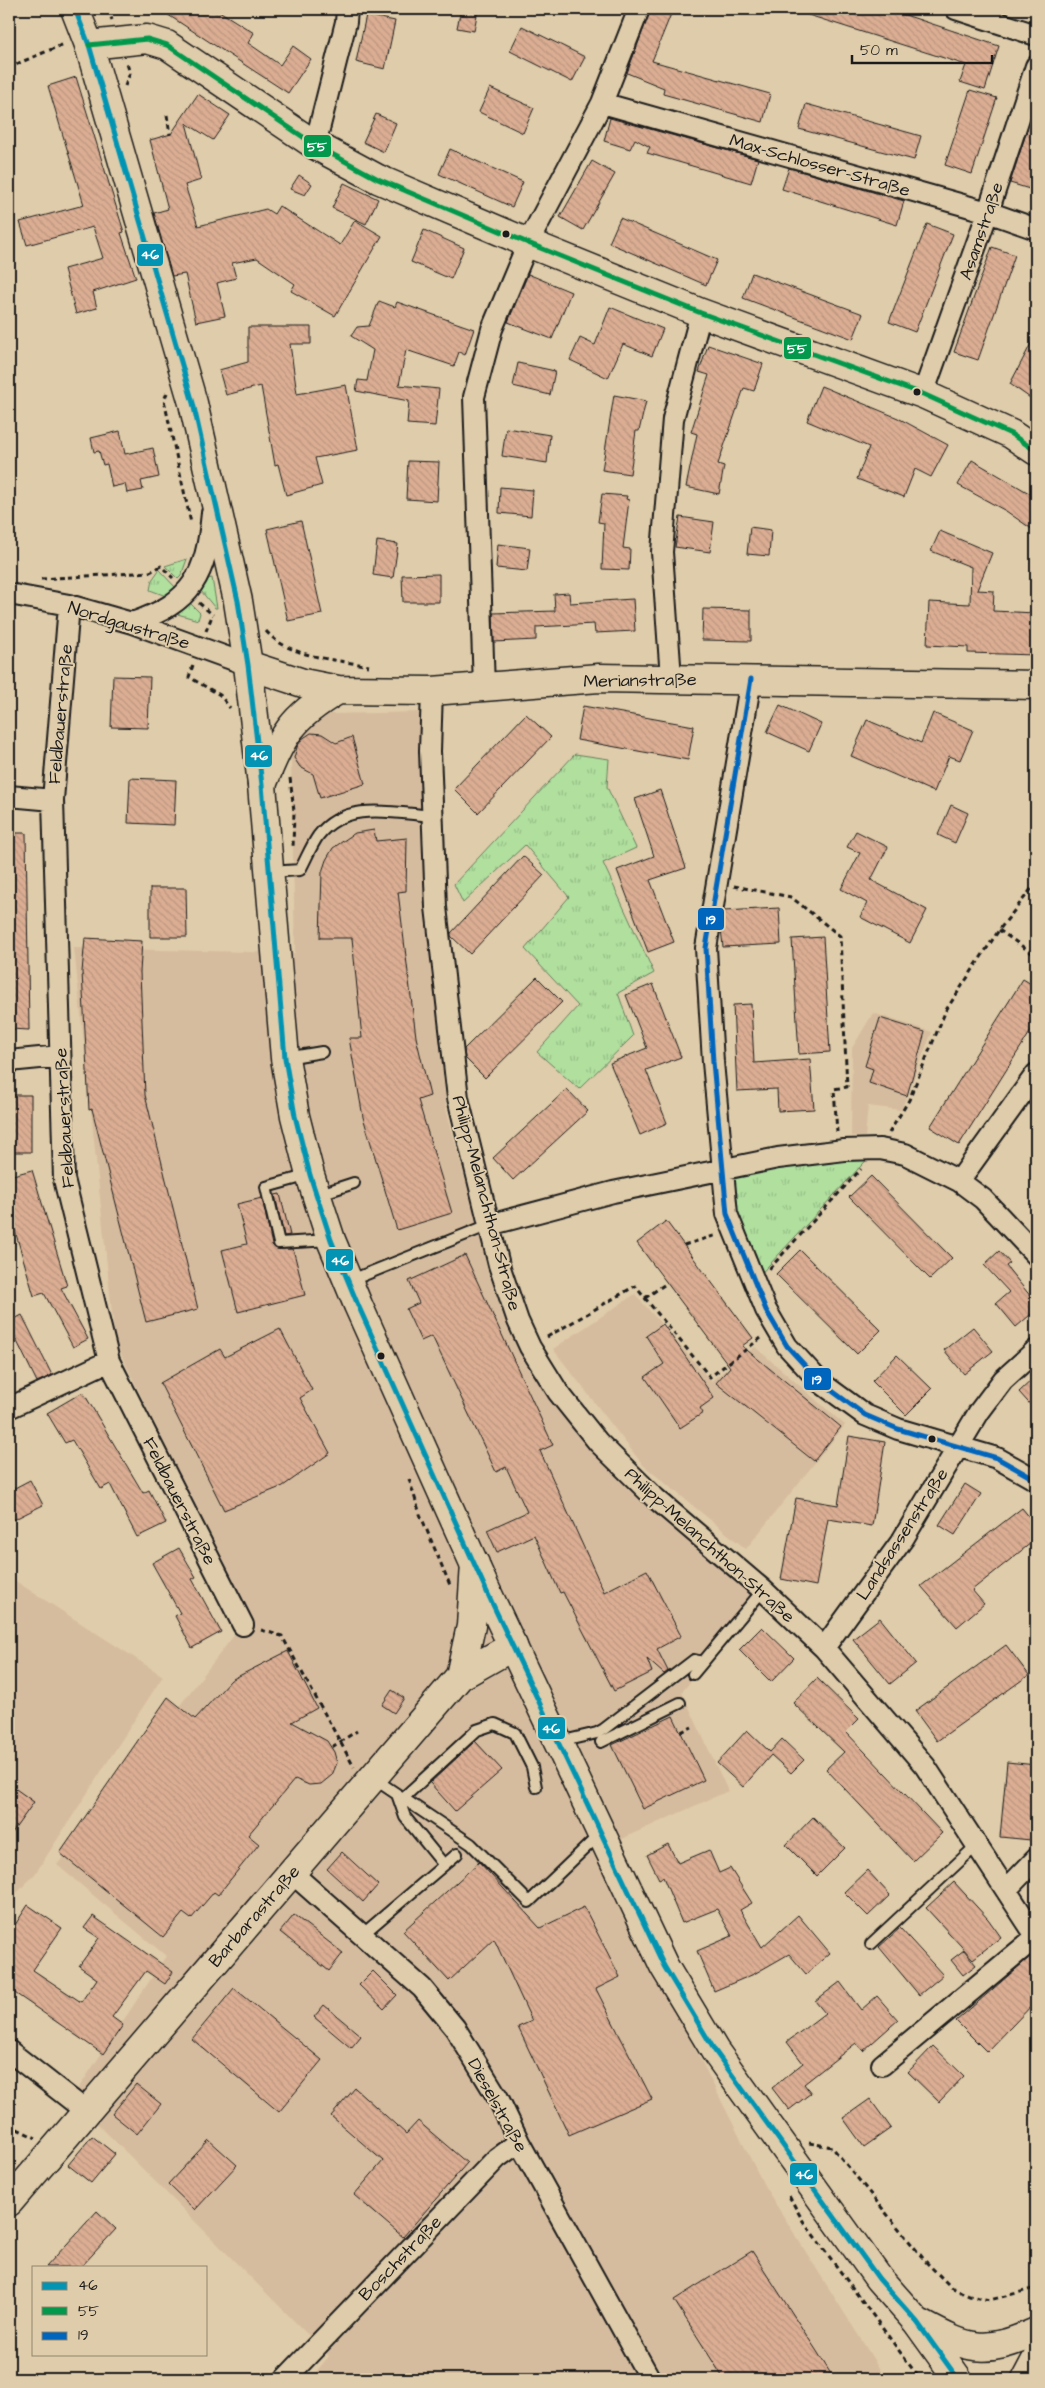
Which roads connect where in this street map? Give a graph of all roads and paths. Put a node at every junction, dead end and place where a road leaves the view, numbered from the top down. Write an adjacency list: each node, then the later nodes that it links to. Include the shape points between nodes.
1 (75, 9): 6 (street)
2 (347, 9): 12 (street)
3 (639, 9): 9 (street)
4 (956, 9): 5 (street)
5 (1036, 35)
6 (89, 45): 8 (path, via 64,44 19,62); 12 (street, via 147,39 167,45); 19 (street, via 193,404)
7 (1036, 66): 13 (street, Asamstraße)
8 (9, 70)
9 (602, 103): 13 (street, Max-Schlosser-Straße); 15 (street)
10 (167, 116): 11 (path)
11 (170, 135)
12 (315, 145): 15 (street, via 378,179)
13 (988, 212): 14 (street, Max-Schlosser-Straße); 17 (street, Asamstraße)
14 (1036, 229)
15 (528, 244): 16 (street); 28 (street, via 492,328 474,397)
16 (701, 313): 17 (street); 25 (street, via 673,419 662,552)
17 (923, 394): 18 (street, via 1011,434)
18 (1036, 451)
19 (214, 491): 23 (street, via 210,539 189,592 153,616); 24 (street)
20 (179, 584): 21 (path, via 161,566 150,572 23,581)
21 (13, 594): 22 (street, Nordgaustraße)
22 (69, 605): 23 (street, Nordgaustraße); 34 (street, Feldbauerstraße)
23 (132, 623): 24 (street, Nordgaustraße)
24 (248, 665): 29 (street, Merianstraße, via 303,683); 32 (street)
25 (671, 678): 26 (street, Merianstraße); 28 (street, Merianstraße, via 599,678)
26 (751, 679): 27 (street, Merianstraße); 37 (street)
27 (1036, 685)
28 (484, 687): 30 (street, Merianstraße)
29 (338, 690): 30 (street, Merianstraße); 32 (street, via 308,709 290,727 276,750)
30 (432, 692): 35 (street, Philipp-Melanchthon-Straße)
31 (289, 772): 36 (path, via 294,811)
32 (262, 785): 36 (street)
33 (9, 796): 34 (street)
34 (53, 800): 42 (street, Feldbauerstraße)
35 (433, 816): 36 (lane, via 362,810 340,817 319,835 300,870); 52 (street, Philipp-Melanchthon-Straße, via 436,907 458,1098)
36 (281, 871): 43 (street)
37 (717, 883): 47 (path, via 791,897 840,936 847,1087 834,1089); 48 (street, via 706,948)
38 (1036, 883): 39 (path)
39 (999, 930): 40 (path); 46 (path, via 946,1010 909,1100)
40 (1036, 956)
41 (322, 1052): 43 (lane)
42 (60, 1056): 44 (street); 64 (street, Feldbauerstraße, via 64,1179)
43 (285, 1058): 51 (street, via 295,1116)
44 (9, 1061)
45 (1036, 1074): 49 (street)
46 (880, 1149): 47 (street); 49 (street, via 905,1154); 59 (path)
47 (838, 1150): 48 (street)
48 (722, 1170): 52 (street, via 613,1192); 53 (street, via 727,1214)
49 (960, 1181): 56 (street, via 983,1199)
50 (354, 1183): 51 (lane)
51 (313, 1185): 54 (street); 54 (lane, via 266,1187 278,1242)
52 (489, 1225): 57 (lane); 69 (street, Philipp-Melanchthon-Straße, via 518,1321 558,1392 598,1442 655,1498)
53 (733, 1230): 55 (path); 59 (street)
54 (331, 1240): 57 (street)
55 (684, 1245)
56 (1036, 1255)
57 (348, 1281): 68 (street)
58 (667, 1283): 60 (path)
59 (755, 1284): 61 (street)
60 (645, 1298): 61 (path, via 710,1377); 62 (path, via 635,1286)
61 (776, 1327): 66 (street, via 787,1346 820,1382 865,1415 898,1429)
62 (558, 1330)
63 (1036, 1350): 66 (street, Landsassenstraße, via 1003,1380 978,1412)
64 (109, 1361): 65 (street); 70 (street, Feldbauerstraße)
65 (9, 1408)
66 (958, 1446): 67 (street, via 997,1458); 72 (street, Landsassenstraße, via 903,1539)
67 (1036, 1480)
68 (475, 1564): 71 (street); 75 (street, via 472,1626)
69 (763, 1590): 72 (street, Philipp-Melanchthon-Straße); 73 (lane)
70 (244, 1625): 80 (path, via 282,1636)
71 (513, 1646): 75 (street, Barbarastraße); 81 (street)
72 (824, 1648): 88 (street, Philipp-Melanchthon-Straße, via 925,1766)
73 (703, 1662): 74 (lane); 81 (lane, via 694,1660 597,1733)
74 (693, 1674)
75 (460, 1676): 84 (street, Barbarastraße)
76 (680, 1703): 82 (lane)
77 (692, 1726): 79 (path)
78 (357, 1731): 80 (path)
79 (681, 1732)
80 (340, 1742): 83 (path); 84 (path)
81 (558, 1742): 87 (street)
82 (601, 1742)
83 (332, 1747)
84 (364, 1773): 86 (lane); 92 (street, Barbarastraße)
85 (536, 1787): 86 (lane, via 532,1767 515,1733 495,1724 477,1730)
86 (400, 1796): 87 (lane, via 471,1844 529,1902); 91 (lane, via 405,1817)
87 (601, 1832): 106 (street, via 664,1966 715,2051)
88 (977, 1846): 93 (street, Philipp-Melanchthon-Straße); 96 (lane)
89 (457, 1854): 91 (lane)
90 (1036, 1859): 93 (street)
91 (444, 1865): 94 (lane)
92 (292, 1872): 94 (street, Dieselstraße); 99 (street, Barbarastraße)
93 (1006, 1890): 95 (street, Philipp-Melanchthon-Straße)
94 (362, 1935): 102 (street, Dieselstraße, via 422,1988 455,2028 498,2098)
95 (1036, 1936): 98 (street, Philipp-Melanchthon-Straße)
96 (871, 1944)
97 (9, 2051): 99 (street)
98 (882, 2065)
99 (87, 2112): 105 (street, Barbarastraße)
100 (9, 2125): 101 (path)
101 (37, 2138)
102 (519, 2142): 111 (street, Boschstraße, via 496,2158); 112 (street, Dieselstraße)
103 (806, 2142): 107 (path, via 832,2148 927,2263 951,2287 969,2296 990,2300)
104 (786, 2190): 113 (path, via 803,2221)
105 (9, 2202)
106 (879, 2279): 108 (street); 114 (street, via 908,2329)
107 (1036, 2288)
108 (917, 2322): 109 (street, via 960,2344 983,2348 1008,2344); 115 (street)
109 (1036, 2332)
110 (1036, 2360): 116 (street)
111 (285, 2379)
112 (650, 2379)
113 (920, 2379)
114 (944, 2379)
115 (958, 2379)
116 (1026, 2379)

